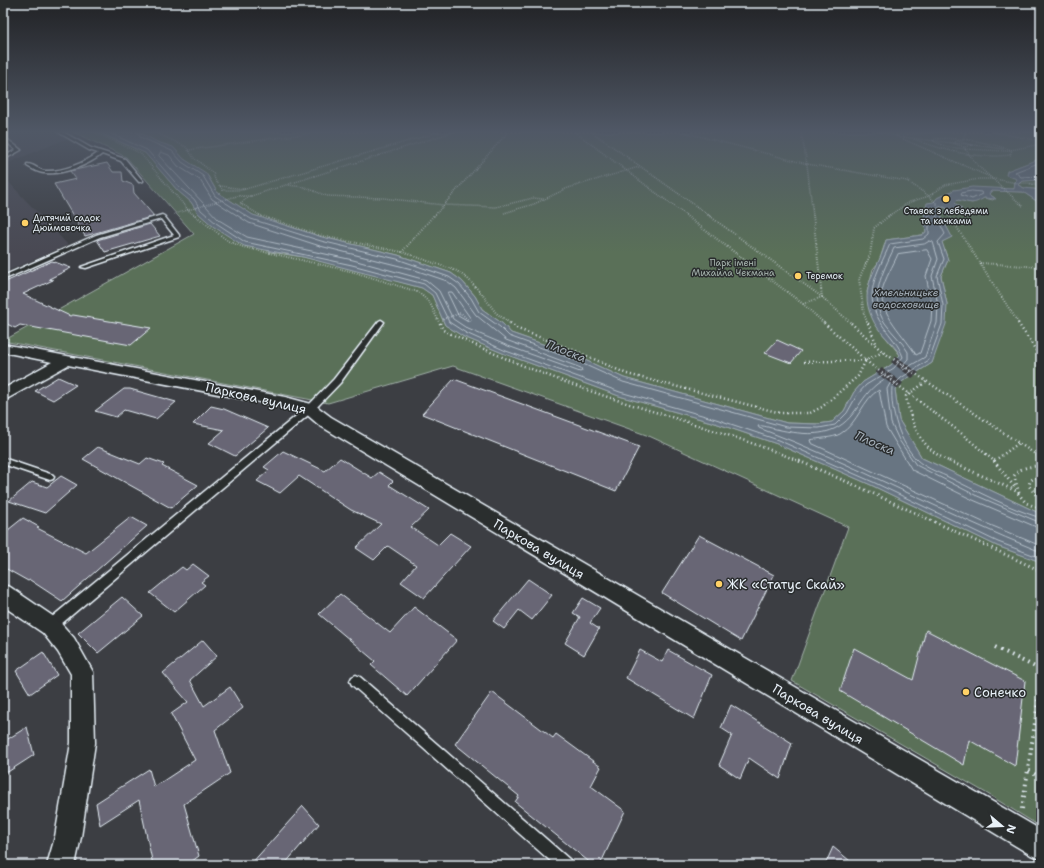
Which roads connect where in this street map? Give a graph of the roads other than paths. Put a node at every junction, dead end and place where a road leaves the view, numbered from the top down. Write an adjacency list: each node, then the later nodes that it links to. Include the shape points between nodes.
1 (134, 173): 2 (lane)
2 (141, 181)
3 (84, 267): 4 (lane, via 177,236 162,217 98,236)
4 (3, 278)
5 (381, 322): 9 (lane, via 337,381)
6 (3, 348): 7 (street, Паркова вулиця)
7 (68, 359): 8 (street); 9 (street, Паркова вулиця)
8 (3, 396)
9 (310, 409): 13 (lane); 15 (street, Паркова вулиця, via 325,421 425,481)
10 (3, 461): 11 (lane)
11 (50, 477)
12 (3, 594): 13 (street)
13 (50, 626): 16 (street, via 66,645 82,672 83,743)
14 (356, 681): 17 (lane)
15 (1041, 845)
16 (61, 865)
17 (565, 865)

